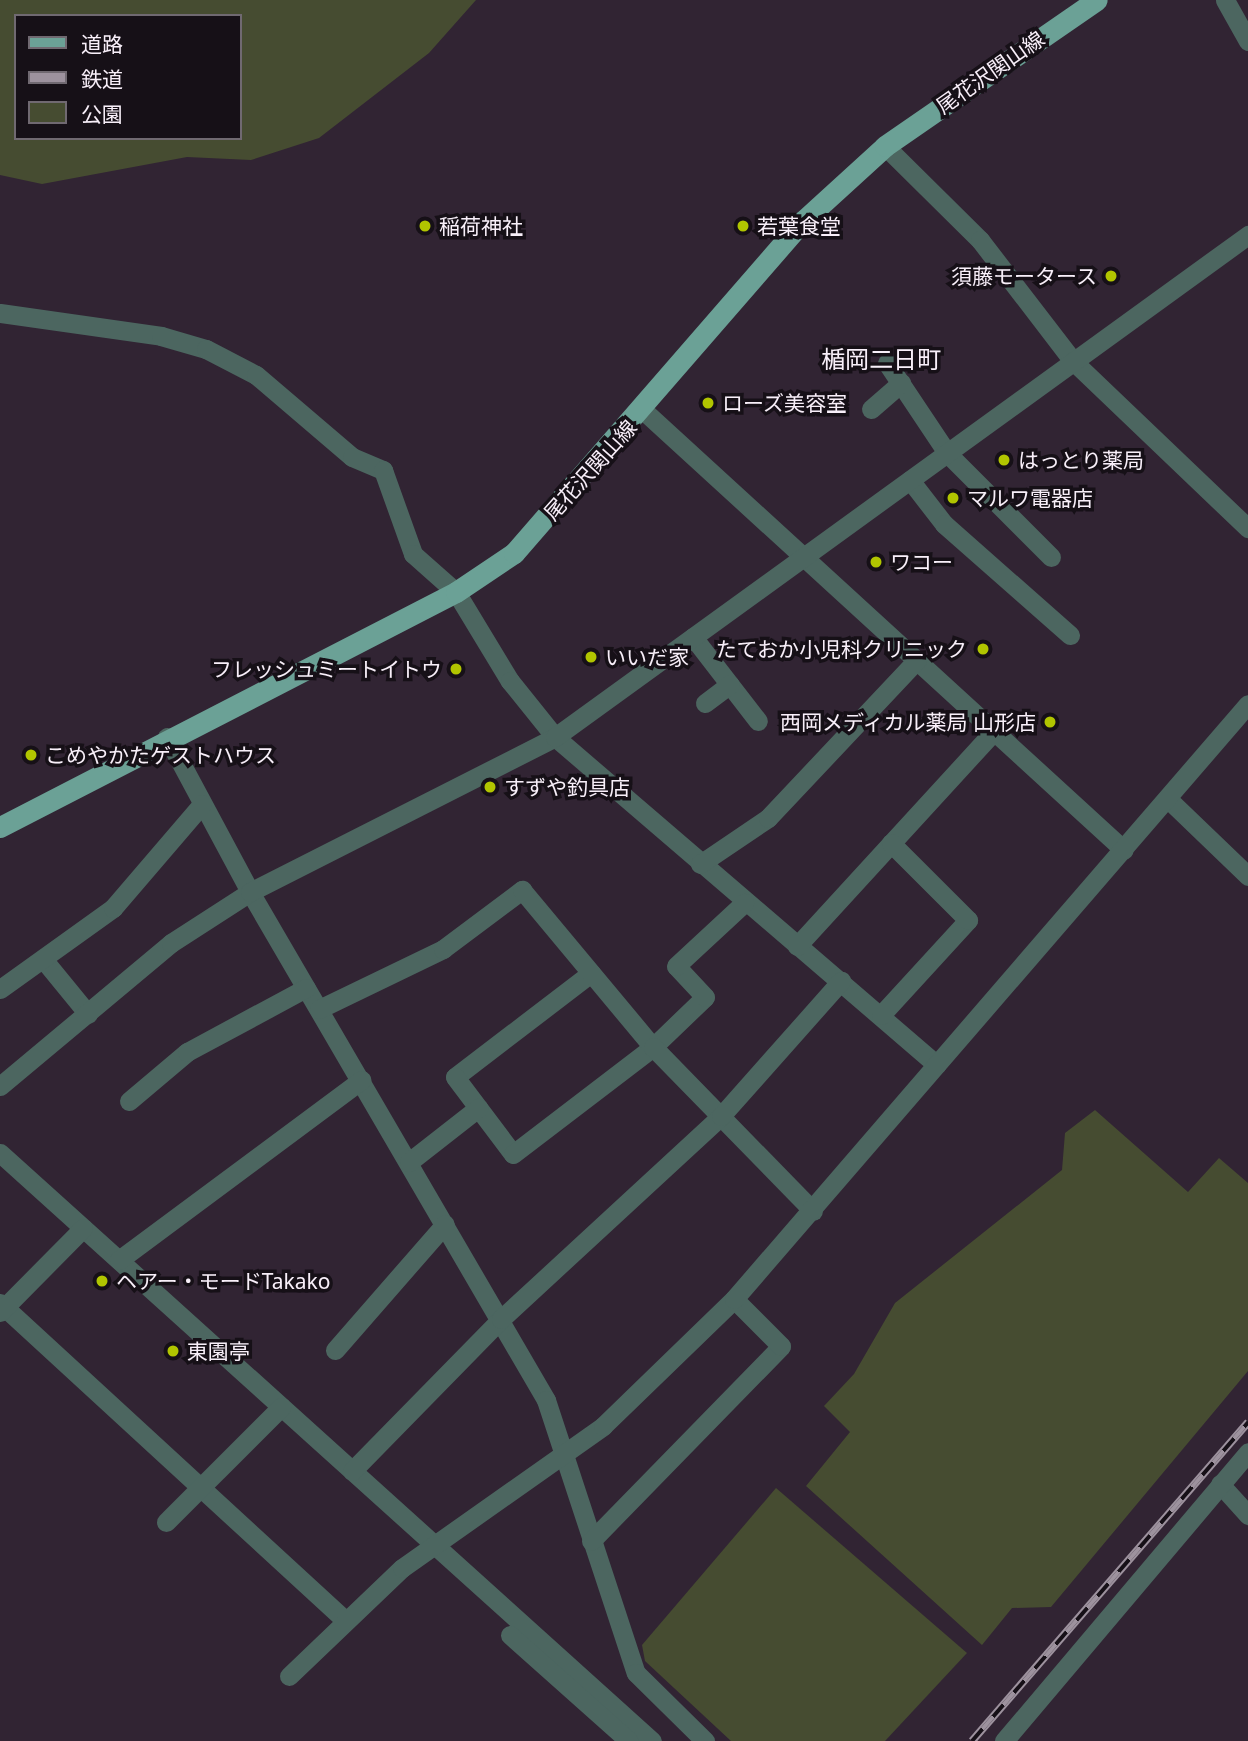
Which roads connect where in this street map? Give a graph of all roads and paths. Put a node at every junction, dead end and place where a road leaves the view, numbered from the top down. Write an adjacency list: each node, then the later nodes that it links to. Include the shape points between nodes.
1 (1097, 0): 4 (main road, 尾花沢関山線)
2 (1225, 0): 3 (street)
3 (1248, 41)
4 (885, 146): 7 (street, via 980,240); 11 (main road, 尾花沢関山線, via 803,221)
5 (1248, 235): 7 (street)
6 (0, 313): 17 (street, via 161,336 206,349 256,375 352,457 383,470 413,554)
7 (1073, 361): 12 (street); 14 (street)
8 (887, 363): 9 (street)
9 (901, 383): 10 (street); 12 (street)
10 (871, 409)
11 (644, 411): 15 (street); 17 (main road, 尾花沢関山線, via 514,553)
12 (947, 453): 13 (street); 16 (street)
13 (910, 480): 15 (street); 18 (street, via 944,524)
14 (1248, 528)
15 (804, 556): 19 (street); 20 (street)
16 (1051, 557)
17 (456, 592): 26 (main road, 尾花沢関山線); 27 (street, via 510,681)
18 (1070, 635)
19 (693, 637): 21 (street); 27 (street)
20 (917, 660): 25 (street); 33 (street, via 768,818)
21 (730, 684): 22 (street); 24 (street)
22 (705, 703)
23 (1248, 704): 28 (street)
24 (758, 721)
25 (994, 731): 31 (street); 32 (street)
26 (167, 737): 29 (street); 30 (main road, 尾花沢関山線)
27 (555, 737): 33 (street); 35 (street)
28 (1168, 799): 32 (street); 34 (street)
29 (202, 804): 35 (street); 38 (street, via 113,908)
30 (0, 827)
31 (891, 843): 37 (street); 45 (street, via 968,920)
32 (1124, 850): 47 (street)
33 (700, 864): 36 (street)
34 (1248, 876)
35 (250, 892): 41 (street); 44 (street, via 171,943)
36 (744, 902): 37 (street); 46 (street, via 676,966 705,997)
37 (797, 946): 40 (street)
38 (43, 959): 42 (street); 44 (street)
39 (591, 973): 43 (street, via 522,890 443,949); 46 (street); 51 (street, via 455,1077)
40 (841, 981): 45 (street); 52 (street)
41 (306, 988): 43 (street); 50 (street, via 187,1052)
42 (0, 989)
43 (319, 1009): 48 (street)
44 (88, 1014): 49 (street)
45 (881, 1015): 47 (street)
46 (653, 1047): 51 (street, via 513,1154); 52 (street)
47 (937, 1065): 55 (street)
48 (360, 1080): 54 (street); 58 (street)
49 (0, 1086)
50 (129, 1101)
51 (478, 1108): 54 (street)
52 (721, 1116): 55 (street); 61 (street)
53 (0, 1153): 57 (street)
54 (409, 1162): 56 (street)
55 (813, 1211): 59 (street)
56 (445, 1224): 61 (street); 62 (street)
57 (83, 1228): 58 (street); 60 (street)
58 (119, 1260): 63 (street)
59 (734, 1299): 65 (street); 71 (street, via 781,1346)
60 (1, 1308): 67 (street)
61 (501, 1319): 65 (street, via 546,1400); 66 (street)
62 (335, 1350)
63 (281, 1407): 66 (street); 67 (street)
64 (1248, 1452): 68 (street)
65 (566, 1455): 71 (street); 72 (street)
66 (352, 1471): 72 (street)
67 (198, 1484): 70 (street); 74 (street)
68 (1220, 1484): 69 (street); 79 (street)
69 (1248, 1515)
70 (166, 1522)
71 (591, 1541): 78 (street, via 636,1672)
72 (434, 1543): 73 (street); 74 (street)
73 (503, 1611): 76 (street, via 500,1626); 77 (street)
74 (344, 1619): 75 (street)
75 (289, 1676)
76 (629, 1741)
77 (652, 1741)
78 (705, 1741)
79 (1004, 1741)

